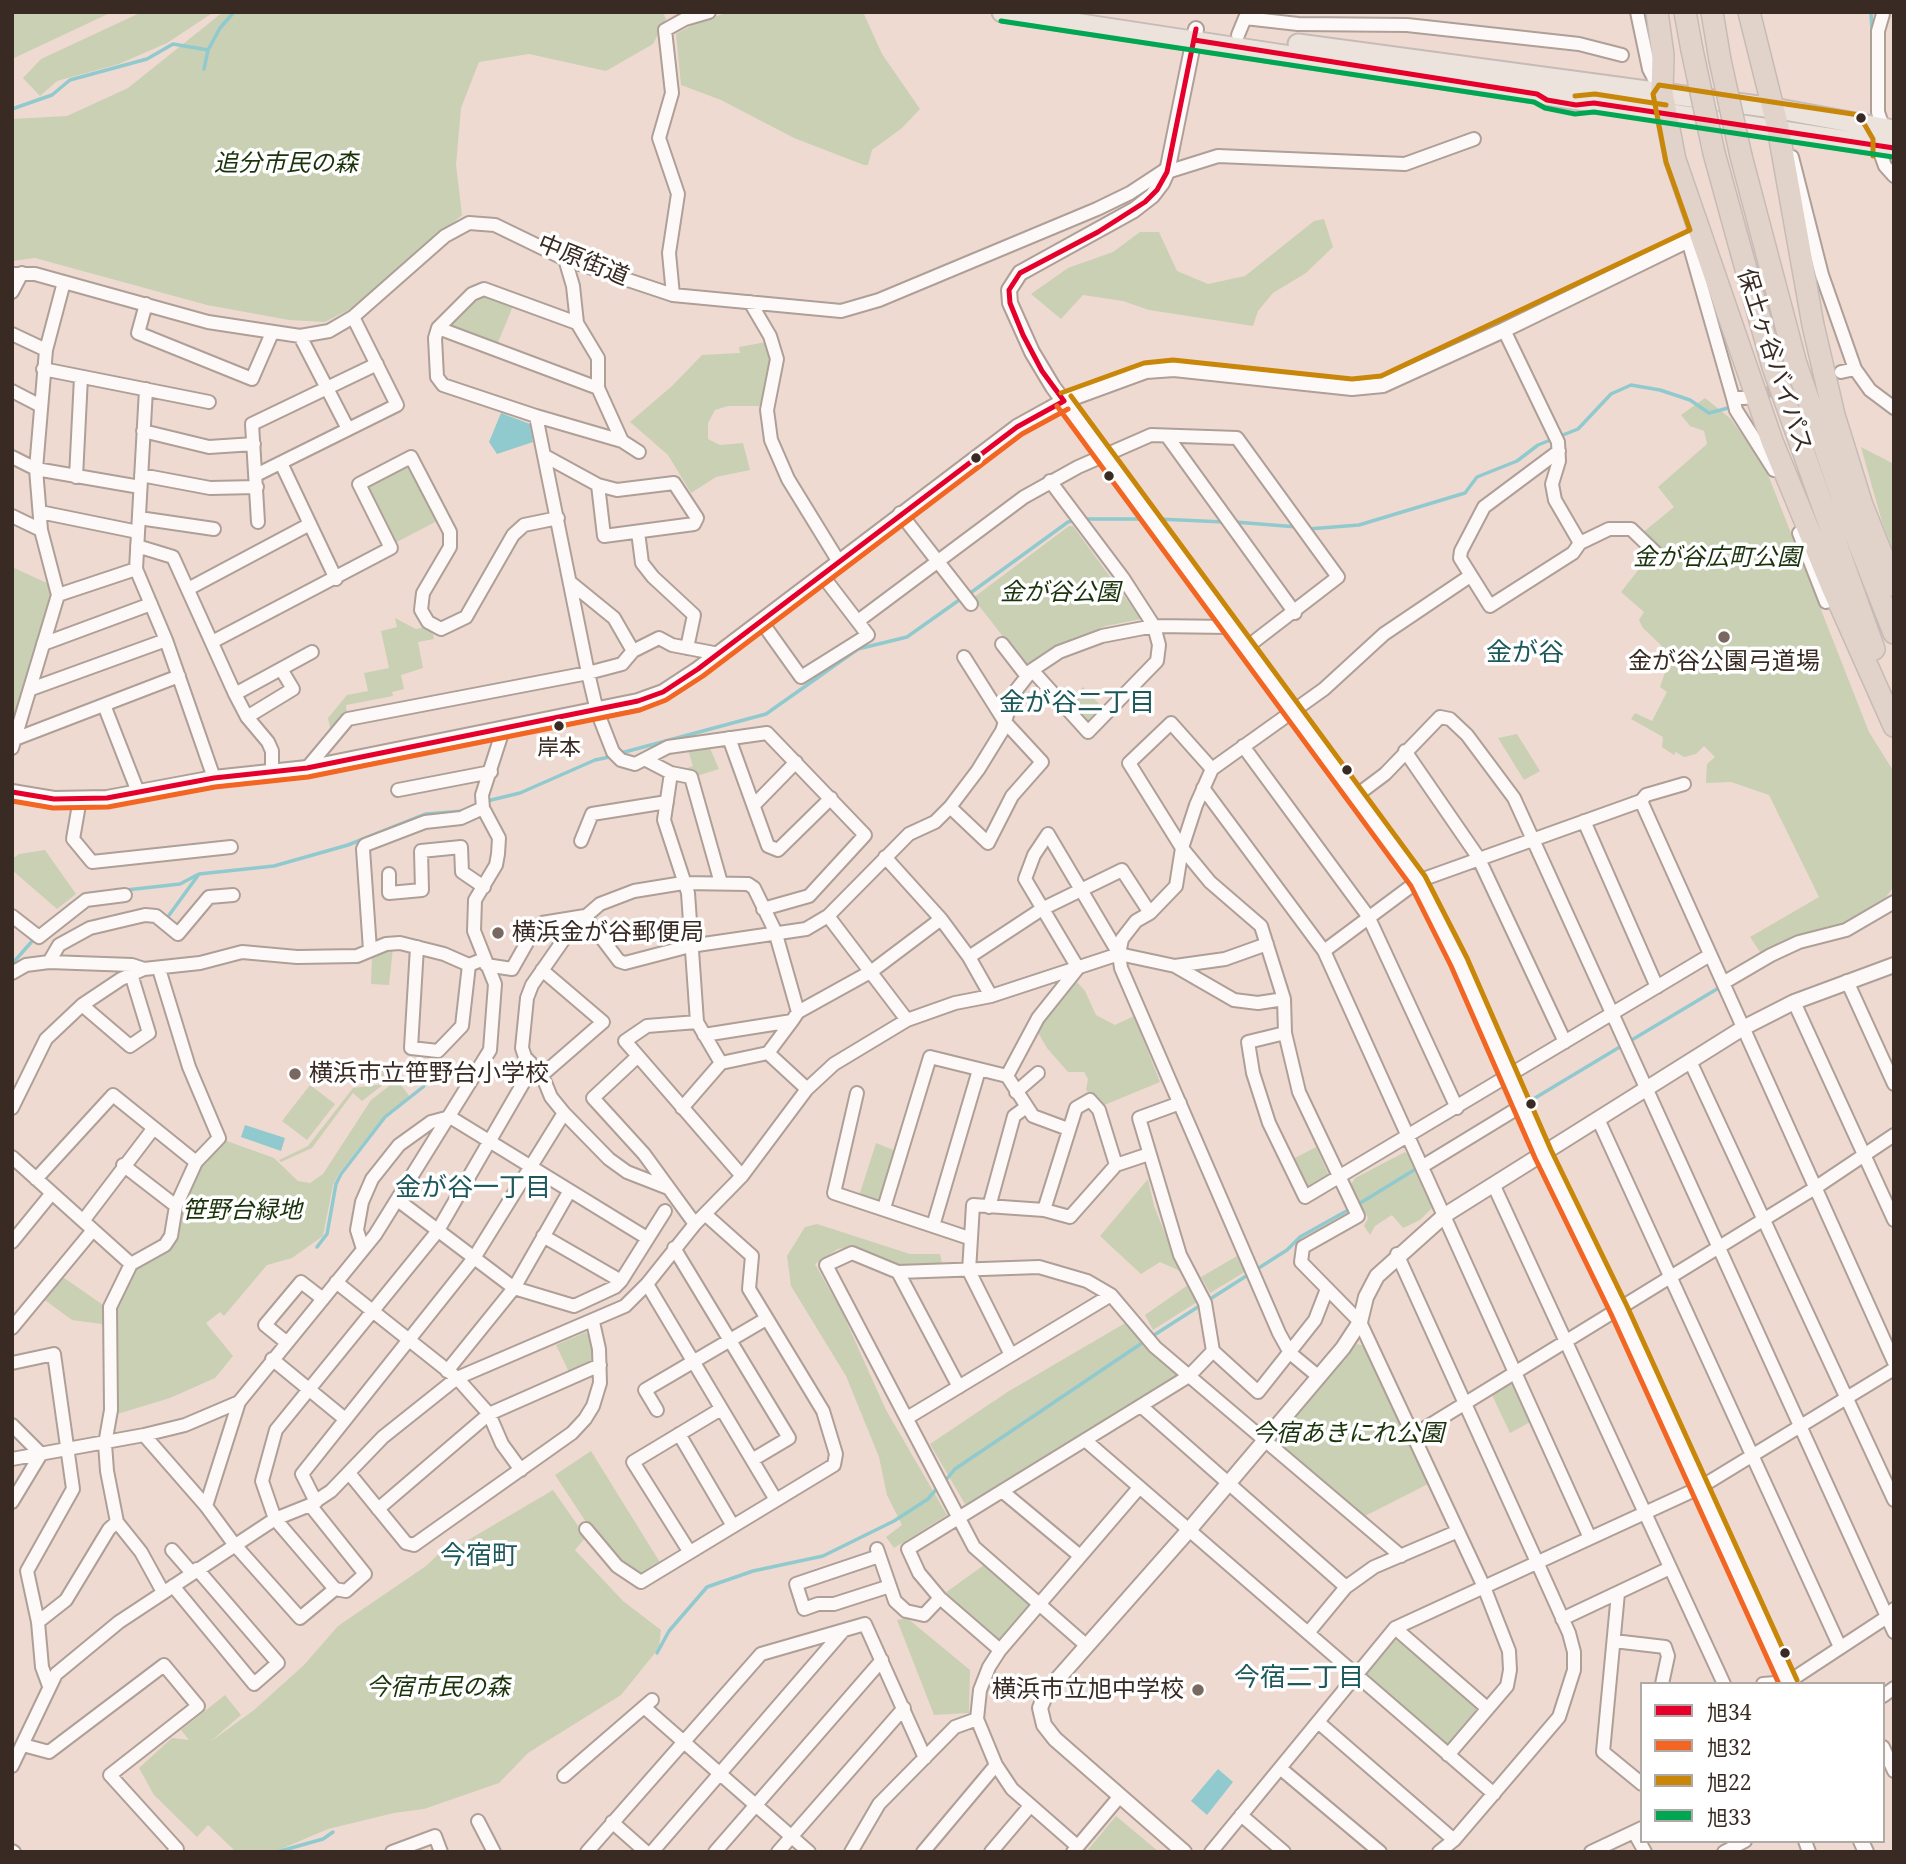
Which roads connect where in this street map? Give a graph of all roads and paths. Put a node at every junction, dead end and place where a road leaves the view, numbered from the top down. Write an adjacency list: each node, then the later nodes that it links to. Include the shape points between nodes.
1 (709, 12): 27 (street, via 664,30 672,93 659,138 678,194 669,253)
2 (1002, 12): 13 (main road)
3 (1079, 12): 13 (main road)
4 (1258, 12): 11 (street)
5 (1637, 12): 16 (street, via 1649,69)
6 (1657, 12): 16 (highway)
7 (1685, 12): 118 (highway, 保土ヶ谷バイパス, bridge, via 1714,153 1773,367)
8 (1712, 12): 101 (highway, 保土ヶ谷バイパス, bridge, via 1741,156 1796,364)
9 (1749, 12): 17 (highway)
10 (1883, 13): 12 (street); 18 (street, via 1878,31 1878,112)
11 (1275, 22): 14 (street, via 1245,18); 15 (street, via 1408,25 1579,44)
12 (1894, 24)
13 (1195, 35): 14 (main road); 16 (main road); 20 (street)
14 (1238, 35): 16 (main road)
15 (1622, 55)
16 (1664, 104): 17 (main road); 22 (highway)
17 (1776, 118): 18 (main road); 40 (street, via 1793,158 1822,275); 90 (highway, via 1834,415)
18 (1887, 137): 21 (street, via 1885,166)
19 (1474, 139): 20 (street, 中原街道, via 1405,164 1218,156)
20 (1167, 170): 28 (street, 中原街道, via 1097,209 878,300 841,311); 47 (street, via 1145,202 1020,273 1011,284 1010,303 1023,335)
21 (1894, 176)
22 (1694, 237): 33 (street); 93 (street, via 1739,398 1736,410 1772,463); 124 (highway, via 1772,441)
23 (565, 259): 27 (street, 中原街道); 30 (street, 中原街道, via 495,225 469,223 445,236); 31 (street)
24 (17, 273): 25 (street, 中原街道); 26 (street)
25 (64, 282): 29 (street, 中原街道); 37 (street)
26 (12, 292)
27 (673, 295): 28 (street, 中原街道)
28 (750, 302): 84 (street, via 777,359 767,410 771,440 789,480)
29 (146, 304): 34 (street, 中原街道, via 208,322); 34 (street, via 138,333 252,379)
30 (353, 317): 36 (street, 中原街道, via 328,331); 38 (street)
31 (577, 323): 32 (street, via 484,289 471,294); 43 (street, via 598,358)
32 (438, 328): 43 (street); 51 (street, via 437,377 443,385)
33 (1504, 330): 47 (street, via 1405,376 1370,387 1146,370); 56 (street)
34 (272, 333): 36 (street, 中原街道)
35 (12, 334): 37 (street)
36 (300, 336): 44 (street)
37 (46, 350): 39 (street)
38 (377, 363): 44 (street); 52 (street, via 397,405)
39 (43, 369): 42 (street); 49 (street)
40 (1855, 369): 41 (street); 50 (street, via 1870,390)
41 (1841, 372)
42 (81, 377): 45 (street); 64 (street)
43 (598, 388): 55 (street)
44 (326, 389): 52 (street); 57 (street, via 252,424)
45 (145, 390): 48 (street); 53 (street)
46 (12, 391): 49 (street)
47 (1064, 401): 59 (street); 70 (street, via 1017,427)
48 (209, 402)
49 (39, 405): 63 (street)
50 (1894, 408)
51 (536, 416): 55 (street); 60 (street)
52 (348, 429): 62 (street)
53 (143, 431): 57 (street, via 209,447); 65 (street)
54 (1167, 436): 59 (street, via 1151,435); 96 (street); 96 (street, via 1237,438 1338,578)
55 (622, 441): 58 (street)
56 (1557, 442): 80 (street, via 1559,461 1552,484 1555,500); 87 (street, via 1475,520 1460,558)
57 (254, 444): 66 (street)
58 (639, 452)
59 (1103, 455): 67 (street); 100 (street)
60 (545, 456): 68 (street); 73 (street)
61 (12, 457): 63 (street)
62 (281, 463): 66 (street); 75 (street)
63 (36, 469): 64 (street); 69 (street)
64 (76, 477): 65 (street)
65 (141, 481): 66 (street, via 210,488); 72 (street)
66 (256, 481): 74 (street)
67 (1050, 481): 83 (street); 99 (street)
68 (598, 485): 79 (street, via 604,536); 79 (street, via 617,490 674,483 697,518 694,524)
69 (40, 512): 77 (street); 78 (street)
70 (900, 513): 83 (street); 84 (street)
71 (12, 516): 77 (street)
72 (139, 519): 76 (street); 78 (street)
73 (558, 519): 88 (street, via 524,525 513,535 466,617 441,629 428,622 421,610 423,593 450,547 450,532 411,457 359,484 391,548); 89 (street)
74 (258, 522)
75 (310, 524): 88 (street); 91 (street)
76 (214, 529)
77 (41, 530): 92 (street)
78 (138, 532): 81 (street)
79 (638, 532): 107 (street, via 642,563 694,615)
80 (1580, 543): 82 (street, via 1609,529 1632,529); 87 (street, via 1573,553 1490,606)
81 (137, 546): 85 (street); 91 (street, via 173,558)
82 (1658, 555)
83 (938, 561): 95 (street); 98 (street)
84 (839, 562): 86 (street)
85 (136, 569): 92 (street); 94 (street)
86 (822, 575): 97 (street); 98 (street)
87 (1470, 576): 121 (street, via 1384,634 1324,689)
88 (336, 579): 103 (street)
89 (571, 583): 108 (street, via 614,618); 114 (street)
90 (1894, 586)
91 (188, 590): 103 (street)
92 (58, 595): 104 (street)
93 (1826, 602)
94 (151, 604): 102 (street); 104 (street)
95 (971, 604)
96 (1295, 613): 106 (street)
97 (761, 621): 98 (street, via 801,677 868,635); 110 (street)
98 (858, 621)
99 (1154, 626): 100 (street); 113 (street, via 1080,643); 113 (street, via 1157,661 1088,732)
100 (1231, 626): 106 (street)
101 (1894, 633)
102 (166, 640): 115 (street); 116 (street)
103 (212, 642): 117 (street)
104 (43, 644): 116 (street)
105 (1002, 644): 113 (street)
106 (1247, 647): 121 (street)
107 (687, 648): 108 (street, via 659,638); 110 (street)
108 (633, 651): 114 (street, via 622,664)
109 (312, 652): 112 (street)
110 (719, 654): 120 (street, via 663,692)
111 (964, 657): 123 (street)
112 (281, 669): 117 (street); 122 (street, via 293,689)
113 (1029, 672): 123 (street, via 1014,693)
114 (588, 673): 120 (street); 132 (street, via 348,719)
115 (179, 676): 119 (street); 137 (street)
116 (31, 688): 127 (street)
117 (235, 694): 122 (street)
118 (1894, 700)
119 (104, 705): 127 (street); 142 (street)
120 (597, 710): 125 (street); 130 (street, via 613,752 635,764)
121 (1293, 710): 128 (street); 143 (street)
122 (247, 717): 135 (street, via 268,742)
123 (1005, 722): 149 (street); 149 (street, via 1042,762 1012,796 988,844)
124 (1894, 726)
125 (503, 730): 132 (street); 134 (street)
126 (729, 738): 130 (street, via 668,747); 131 (street, via 767,733); 148 (street)
127 (14, 744)
128 (1243, 746): 133 (street); 173 (street)
129 (1405, 751): 143 (street); 152 (street, via 1440,716 1450,719 1514,798); 157 (street)
130 (646, 760): 136 (street)
131 (796, 762): 144 (street); 148 (street)
132 (307, 768): 135 (street)
133 (1212, 769): 139 (street); 155 (street, via 1171,723 1129,763)
134 (491, 772): 140 (street); 150 (street, via 482,795)
135 (272, 773): 137 (street)
136 (671, 773): 147 (street); 161 (street, via 691,778)
137 (214, 778): 142 (street)
138 (1684, 784): 146 (street, via 1646,795)
139 (1203, 788): 155 (street); 180 (street, via 1293,919)
140 (398, 790)
141 (12, 792): 145 (street)
142 (138, 792): 145 (street)
143 (1357, 795): 159 (street)
144 (831, 798): 148 (street, via 778,850 768,846); 167 (street, via 865,835 809,896)
145 (80, 799): 154 (street, via 73,839 92,862)
146 (1641, 801): 151 (street); 182 (street)
147 (667, 802): 153 (street, via 592,814); 160 (street, via 664,820)
148 (755, 804)
149 (950, 807): 156 (street, via 935,822 909,834)
150 (483, 808): 162 (street, via 499,838 496,865); 179 (street, via 461,818 425,821 365,845)
151 (1584, 821): 152 (street); 198 (street)
152 (1532, 838): 157 (street); 203 (street)
153 (581, 841)
154 (231, 847)
155 (1182, 848): 169 (street, via 1176,886); 176 (street)
156 (885, 857): 172 (street); 174 (street)
157 (1478, 857): 159 (street); 210 (street)
158 (389, 874): 162 (street, via 389,893 422,890 421,851 461,847 462,872)
159 (1418, 881): 173 (street); 218 (street)
160 (683, 883): 161 (street); 171 (street, via 634,891 600,904); 177 (street, via 688,893)
161 (721, 883): 167 (street, via 748,884)
162 (484, 887): 185 (street, via 475,900 474,931)
163 (1083, 888): 168 (street); 168 (street, via 1048,834 1025,879); 169 (street, via 1122,870); 181 (street)
164 (125, 895): 170 (street, via 86,900 39,937)
165 (233, 895): 184 (street, via 209,897 178,934 156,916 145,915 90,928 59,945)
166 (1894, 902): 197 (street, via 1846,930 1771,955)
167 (763, 909): 175 (street)
168 (1042, 909): 183 (street); 189 (street)
169 (1150, 913): 181 (street, via 1136,921 1122,939)
170 (12, 916)
171 (584, 916): 177 (street, via 625,963); 185 (street, via 542,923 512,969); 192 (street)
172 (828, 916): 175 (street, via 806,929); 193 (street)
173 (1367, 916): 180 (street); 230 (street)
174 (941, 919): 183 (street); 193 (street)
175 (775, 931): 177 (street); 204 (street)
176 (1268, 938): 188 (street, via 1225,959); 200 (street)
177 (690, 946): 206 (street)
178 (417, 947): 179 (street, via 386,944); 186 (street); 186 (street, via 411,1048 438,1051 461,1026)
179 (370, 950): 191 (street, via 357,956 309,957 242,952)
180 (1324, 951): 237 (street)
181 (1119, 954): 188 (street); 189 (street); 225 (street)
182 (1710, 955): 197 (street); 198 (street)
183 (969, 957): 199 (street)
184 (49, 962): 190 (street); 194 (street, via 26,965)
185 (485, 962): 186 (street); 232 (street, via 495,984 490,1050)
186 (469, 965)
187 (1894, 965): 196 (street)
188 (1175, 966): 200 (street, via 1234,1000)
189 (1078, 968): 199 (street); 219 (street, via 1038,1018)
190 (144, 969): 191 (street); 195 (street)
191 (159, 969): 243 (street, via 189,1067 219,1138)
192 (542, 970): 215 (street, via 527,998 522,1048); 215 (street, via 603,1021)
193 (872, 971): 204 (street); 205 (street)
194 (12, 973)
195 (131, 974): 202 (street); 202 (street, via 149,1033 130,1046)
196 (1847, 981): 201 (street); 220 (street)
197 (1723, 983): 207 (street)
198 (1657, 987): 203 (street)
199 (990, 996): 205 (street)
200 (1284, 999): 208 (street)
201 (1794, 1002): 207 (street); 241 (street)
202 (82, 1005): 227 (street, via 37,1051)
203 (1612, 1014): 210 (street); 222 (street)
204 (795, 1016): 209 (street); 211 (street)
205 (907, 1020): 221 (street, via 834,1063)
206 (697, 1022): 209 (street); 212 (street, via 647,1026 625,1041)
207 (1743, 1028): 213 (street); 252 (street)
208 (1285, 1033): 250 (street, via 1299,1093); 250 (street, via 1248,1042 1269,1123 1305,1197)
209 (704, 1035): 214 (street)
210 (1564, 1042): 218 (street)
211 (768, 1054): 214 (street); 221 (street)
212 (638, 1057): 228 (street); 255 (street, via 593,1098 644,1154)
213 (1690, 1061): 222 (street); 263 (street)
214 (721, 1063): 228 (street)
215 (538, 1070): 231 (street); 238 (street)
216 (979, 1070): 219 (street); 259 (street, via 930,1057); 266 (street)
217 (1038, 1073): 223 (street)
218 (1511, 1075): 226 (street); 230 (street)
219 (1007, 1076): 223 (street)
220 (1894, 1084)
221 (807, 1089): 248 (street)
222 (1646, 1090): 233 (street); 274 (street)
223 (1016, 1091): 229 (street)
224 (857, 1093): 259 (street, via 834,1193)
225 (1180, 1103): 239 (street, via 1139,1118); 299 (street)
226 (1523, 1105): 240 (street); 247 (street)
227 (12, 1108)
228 (682, 1108): 248 (street)
229 (1025, 1108): 235 (street, via 1033,1116); 258 (street, via 1014,1116)
230 (1457, 1108): 237 (street)
231 (564, 1113): 246 (street); 255 (street, via 609,1159)
232 (450, 1117): 238 (street); 256 (street); 273 (street, via 431,1122 400,1145 372,1179 357,1230)
233 (1598, 1119): 240 (street); 280 (street)
234 (153, 1129): 243 (street); 244 (street); 249 (street, via 113,1095)
235 (1068, 1129): 245 (street, via 1076,1108 1090,1100 1099,1110); 260 (street)
236 (1894, 1135): 241 (street)
237 (1410, 1136): 247 (street); 250 (street)
238 (490, 1141): 246 (street); 267 (street)
239 (1149, 1154): 245 (street); 298 (street, via 1180,1255 1205,1303)
240 (1543, 1154): 251 (street); 288 (street)
241 (1864, 1155): 252 (street); 264 (street)
242 (12, 1157): 249 (street)
243 (196, 1162): 257 (street)
244 (123, 1165): 257 (street); 265 (street)
245 (1116, 1165): 260 (street, via 1070,1217)
246 (530, 1166): 253 (street); 276 (street)
247 (1423, 1166): 261 (street)
248 (742, 1176): 262 (street)
249 (36, 1179): 254 (street)
250 (1338, 1179): 285 (street, via 1358,1216 1303,1247 1301,1262)
251 (1494, 1186): 261 (street); 297 (street)
252 (1815, 1188): 263 (street); 303 (street)
253 (569, 1192): 268 (street); 270 (street)
254 (52, 1193): 265 (street); 271 (street)
255 (670, 1199): 262 (street); 270 (street)
256 (399, 1201): 267 (street); 273 (street)
257 (176, 1206): 277 (street, via 165,1245)
258 (989, 1207): 260 (street); 269 (street, via 973,1205)
259 (884, 1208): 266 (street)
260 (1044, 1210)
261 (1445, 1215): 275 (street); 307 (street)
262 (700, 1219): 272 (street); 290 (street, via 752,1256 749,1289)
263 (1764, 1220): 274 (street); 313 (street)
264 (1894, 1220)
265 (88, 1225): 277 (street); 293 (street)
266 (933, 1226): 269 (street)
267 (437, 1232): 276 (street); 289 (street)
268 (543, 1236): 281 (street); 284 (street)
269 (969, 1237): 278 (street)
270 (648, 1238): 281 (street)
271 (12, 1242)
272 (674, 1248): 283 (street); 295 (street)
273 (363, 1249): 282 (street)
274 (1718, 1249): 280 (street); 323 (street)
275 (1397, 1255): 292 (street, via 1377,1276); 315 (street)
276 (474, 1258): 284 (street); 294 (street)
277 (131, 1264): 329 (street, via 110,1307 111,1410)
278 (969, 1271): 279 (street); 286 (street, via 1039,1267 1087,1281); 300 (street)
279 (898, 1272): 311 (street); 320 (street, via 852,1253 826,1265)
280 (1671, 1277): 288 (street); 332 (street)
281 (621, 1281): 284 (street, via 574,1306)
282 (336, 1282): 287 (street); 289 (street)
283 (647, 1284): 291 (street, via 625,1306); 302 (street)
284 (514, 1288): 308 (street)
285 (1327, 1289): 292 (street); 299 (street, via 1315,1320)
286 (1111, 1295): 300 (street); 309 (street, via 1155,1347)
287 (323, 1299): 296 (street); 296 (street, via 301,1282 265,1325)
288 (1619, 1310): 297 (street); 338 (street)
289 (372, 1311): 294 (street); 312 (street)
290 (766, 1319): 295 (street); 341 (street, via 823,1411 836,1454 834,1465)
291 (593, 1322): 305 (street); 308 (street)
292 (1360, 1322): 310 (street); 326 (street)
293 (12, 1328)
294 (407, 1340): 308 (street); 321 (street)
295 (729, 1340): 302 (street); 334 (street, via 789,1438)
296 (286, 1342): 301 (street)
297 (1566, 1343): 307 (street); 347 (street)
298 (1213, 1351): 299 (street, via 1258,1392); 309 (street)
299 (1290, 1353): 310 (street)
300 (1011, 1355): 311 (street)
301 (272, 1359): 312 (street); 314 (street)
302 (693, 1361): 317 (street, via 645,1390); 318 (street)
303 (1894, 1362)
304 (12, 1363): 330 (street, via 54,1353)
305 (600, 1364): 319 (street); 335 (street, via 600,1382 585,1419)
306 (1894, 1369): 313 (street)
307 (1516, 1373): 315 (street); 355 (street)
308 (452, 1375): 319 (street); 336 (street)
309 (1189, 1376): 316 (street); 328 (street)
310 (1319, 1377): 328 (street)
311 (959, 1387): 320 (street)
312 (309, 1389): 321 (street); 349 (street, via 276,1430 261,1481)
313 (1846, 1398): 323 (street); 342 (street)
314 (239, 1402): 325 (street); 345 (street)
315 (1466, 1403): 326 (street); 361 (street)
316 (1141, 1406): 327 (street); 337 (street)
317 (657, 1409)
318 (721, 1409): 324 (street); 334 (street)
319 (489, 1414): 335 (street, via 502,1444); 346 (street)
320 (907, 1418): 348 (street)
321 (345, 1419): 344 (street, via 302,1474)
322 (12, 1425): 331 (street)
323 (1800, 1427): 332 (street); 372 (street)
324 (680, 1434): 351 (street); 358 (street, via 634,1462)
325 (144, 1435): 329 (street); 345 (street)
326 (1412, 1436): 354 (street)
327 (1085, 1440): 339 (street); 340 (street)
328 (1264, 1441): 337 (street); 360 (street)
329 (105, 1444): 330 (street); 350 (street)
330 (68, 1449): 331 (street); 374 (street, via 73,1489 27,1571)
331 (41, 1454): 333 (street); 343 (street)
332 (1752, 1455): 338 (street); 381 (street)
333 (12, 1459)
334 (752, 1460): 341 (street)
335 (521, 1469): 346 (street, via 414,1545 406,1543)
336 (349, 1473): 344 (street); 346 (street)
337 (1227, 1483): 353 (street); 365 (street)
338 (1699, 1488): 347 (street); 387 (street)
339 (1138, 1489): 353 (street); 359 (street)
340 (1002, 1491): 348 (street); 359 (street)
341 (776, 1500): 351 (street)
342 (1894, 1500)
343 (12, 1502)
344 (313, 1503): 349 (street); 368 (street, via 365,1574 345,1591)
345 (206, 1506): 356 (street)
346 (378, 1509)
347 (1644, 1513): 355 (street); 362 (street)
348 (958, 1518): 370 (street, via 908,1549 919,1573); 371 (street, via 974,1547)
349 (275, 1519): 356 (street); 368 (street)
350 (117, 1522): 367 (street); 374 (street, via 66,1600)
351 (733, 1526): 358 (street)
352 (586, 1530): 358 (street, via 617,1566 641,1582)
353 (1189, 1530): 378 (street); 380 (street)
354 (1456, 1532): 360 (street); 366 (street)
355 (1590, 1538): 361 (street)
356 (234, 1544): 363 (street); 368 (street, via 300,1618)
357 (172, 1550): 363 (street)
358 (689, 1551)
359 (1080, 1556): 371 (street)
360 (1401, 1556): 365 (street, via 1374,1567)
361 (1537, 1562): 366 (street); 373 (street)
362 (1670, 1568): 369 (street); 386 (street)
363 (194, 1571): 367 (street); 367 (street, via 278,1663 254,1684)
364 (890, 1586): 364 (street, via 878,1552 796,1584 804,1609); 370 (street, via 895,1601 918,1616)
365 (1346, 1587): 378 (street)
366 (1484, 1587): 375 (street); 391 (street, via 1509,1651 1510,1670 1507,1686)
367 (168, 1589): 389 (street, via 82,1651)
368 (335, 1589)
369 (1619, 1593): 373 (street); 379 (street)
370 (940, 1598): 382 (street)
371 (1038, 1604): 380 (street); 382 (street)
372 (1890, 1614): 377 (street); 381 (street)
373 (1562, 1619): 406 (street, via 1574,1652 1566,1701 1559,1717)
374 (38, 1622): 389 (street, via 42,1667)
375 (1395, 1628): 384 (street); 391 (street)
376 (843, 1630): 383 (street, via 865,1624); 394 (street, via 761,1654); 403 (street)
377 (1894, 1632)
378 (1308, 1633): 384 (street)
379 (1614, 1641): 385 (street, via 1665,1647 1668,1656); 405 (street, via 1603,1752)
380 (1087, 1646): 407 (street, via 1047,1691 1040,1708 1044,1725 1055,1740)
381 (1840, 1647): 388 (street)
382 (1000, 1650): 392 (street, via 980,1690)
383 (882, 1660): 390 (street); 408 (street)
384 (1357, 1675): 393 (street); 397 (street)
385 (1662, 1682)
386 (1723, 1682)
387 (1789, 1682)
388 (1790, 1682)
389 (49, 1686): 395 (street)
390 (904, 1708): 398 (street); 414 (street)
391 (1487, 1708): 397 (street)
392 (977, 1719): 398 (street, via 955,1727); 399 (street)
393 (1318, 1722): 401 (street); 415 (street)
394 (684, 1741): 403 (street); 404 (street, via 650,1707); 412 (street)
395 (23, 1745): 400 (street); 419 (street, via 49,1752 164,1665 198,1706 110,1775 177,1849)
396 (1885, 1752): 402 (street)
397 (1448, 1755): 406 (street)
398 (925, 1758): 418 (street, via 879,1804)
399 (996, 1765): 409 (street); 429 (street)
400 (12, 1766)
401 (1280, 1768): 410 (street); 434 (street)
402 (1893, 1770)
403 (720, 1773): 408 (street); 425 (street)
404 (564, 1776)
405 (1640, 1782)
406 (1494, 1794): 415 (street)
407 (1120, 1796): 417 (street); 431 (street)
408 (756, 1805): 414 (street); 426 (street)
409 (1030, 1806): 417 (street); 430 (street)
410 (1241, 1815): 432 (street); 433 (street)
411 (478, 1821): 422 (street)
412 (612, 1822): 423 (street); 424 (street)
413 (1638, 1830): 436 (street)
414 (792, 1836): 427 (street); 428 (street)
415 (1454, 1840): 435 (street)
416 (1741, 1843): 437 (street)
417 (1075, 1849)
418 (852, 1851)
419 (174, 1852)
420 (392, 1852): 421 (street, via 435,1836)
421 (441, 1852)
422 (494, 1852)
423 (587, 1852)
424 (646, 1852)
425 (652, 1852)
426 (715, 1852)
427 (778, 1852)
428 (809, 1852)
429 (923, 1852)
430 (991, 1852)
431 (1184, 1852)
432 (1211, 1852)
433 (1284, 1852)
434 (1380, 1852)
435 (1439, 1852)
436 (1591, 1852)
437 (1724, 1852)

